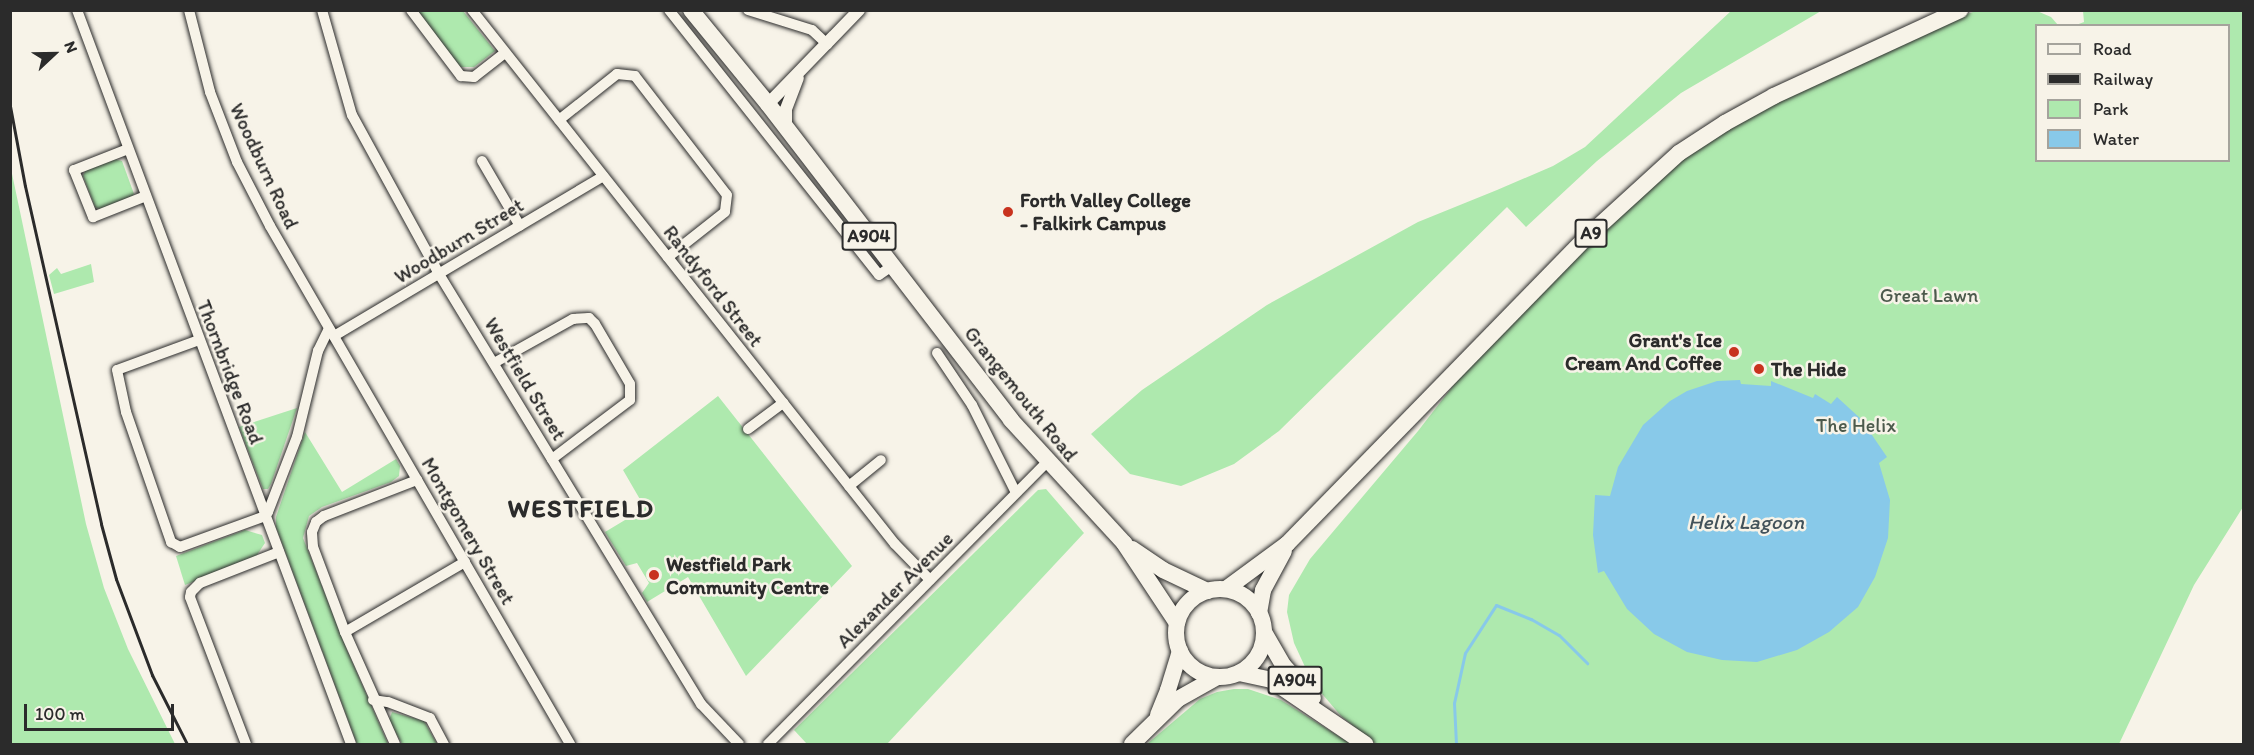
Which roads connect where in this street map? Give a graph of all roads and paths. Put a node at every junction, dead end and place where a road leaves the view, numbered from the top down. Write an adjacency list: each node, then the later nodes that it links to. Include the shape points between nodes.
1 (77, 10): 17 (street, Thornbridge Road)
2 (189, 10): 25 (street, Woodburn Road, via 210,92 237,162)
3 (322, 10): 24 (street, Westfield Street, via 352,115)
4 (411, 10): 12 (street, via 461,76 474,77)
5 (472, 10): 12 (street, Randyford Street)
6 (669, 10): 23 (street, Grangemouth Road)
7 (691, 10): 14 (main road, Grangemouth Road / A904)
8 (748, 10): 11 (street, via 812,30)
9 (859, 10): 11 (street)
10 (1960, 10): 39 (main road, A9, via 1774,96 1679,153 1588,236)
11 (827, 44): 13 (street)
12 (505, 53): 15 (street, Randyford Street)
13 (803, 68): 14 (street); 16 (street, via 786,109)
14 (768, 104): 16 (main road, Grangemouth Road / A904)
15 (559, 120): 19 (street, Randyford Street); 22 (street, via 617,74 635,76 727,195 725,212)
16 (786, 127): 23 (main road, Grangemouth Road / A904)
17 (128, 149): 20 (street, Thornbridge Road); 20 (street, via 74,170 93,217)
18 (482, 161): 21 (street)
19 (603, 176): 21 (street, Woodburn Street); 22 (street, Randyford Street)
20 (146, 196): 26 (street, Thornbridge Road)
21 (520, 226): 24 (street, Woodburn Street)
22 (668, 257): 29 (street, Randyford Street)
23 (886, 271): 33 (main road, Grangemouth Road / A904)
24 (439, 274): 25 (street, Woodburn Street); 28 (street, Westfield Street)
25 (332, 332): 34 (street, Montgomery Street); 37 (street, via 318,351 297,436)
26 (199, 340): 37 (street, Thornbridge Road); 37 (street, via 117,370 126,412 171,542 184,547)
27 (937, 353): 36 (street, Grangemouth Road, via 972,405)
28 (494, 363): 31 (street, Westfield Street); 31 (street, via 573,319 589,318 595,324 630,384 630,400)
29 (783, 402): 30 (street); 35 (street, Randyford Street)
30 (748, 429)
31 (552, 459): 60 (street, Westfield Street, via 701,704)
32 (881, 460): 35 (street)
33 (1047, 462): 36 (street, Alexander Avenue); 38 (main road, Grangemouth Road / A904)
34 (417, 480): 41 (street, Montgomery Street); 47 (street, via 316,522 313,548)
35 (849, 486): 42 (street, Randyford Street, via 895,544)
36 (1016, 493): 42 (street, Alexander Avenue)
37 (265, 516): 40 (street, Thornbridge Road)
38 (1124, 543): 44 (main road, Grangemouth Road / A904, via 1162,570); 46 (main road, Grangemouth Road / A904)
39 (1287, 544): 43 (main road, A9); 45 (main road, A9, via 1263,591)
40 (279, 552): 55 (street, via 200,583 190,597); 56 (street, Thornbridge Road)
41 (465, 562): 47 (street); 59 (street, Montgomery Street)
42 (930, 580): 61 (street, Alexander Avenue)
43 (1226, 589): 44 (main road); 45 (main road, via 1245,598)
44 (1207, 591): 46 (main road, via 1188,603)
45 (1259, 613): 48 (main road)
46 (1177, 623): 49 (main road)
47 (345, 632): 52 (street)
48 (1264, 632): 50 (main road, via 1257,656); 54 (main road, A904, via 1284,666)
49 (1180, 651): 51 (main road, via 1195,669); 53 (main road)
50 (1239, 673): 51 (main road); 54 (main road, A904, via 1271,680)
51 (1217, 677): 53 (main road, via 1178,699)
52 (373, 700): 57 (street); 58 (street, via 430,718)
53 (1156, 718): 62 (main road)
54 (1334, 722): 63 (main road, A904)
55 (246, 744)
56 (351, 744)
57 (395, 744)
58 (444, 744)
59 (570, 744)
60 (739, 744)
61 (768, 744)
62 (1132, 744)
63 (1365, 744)

